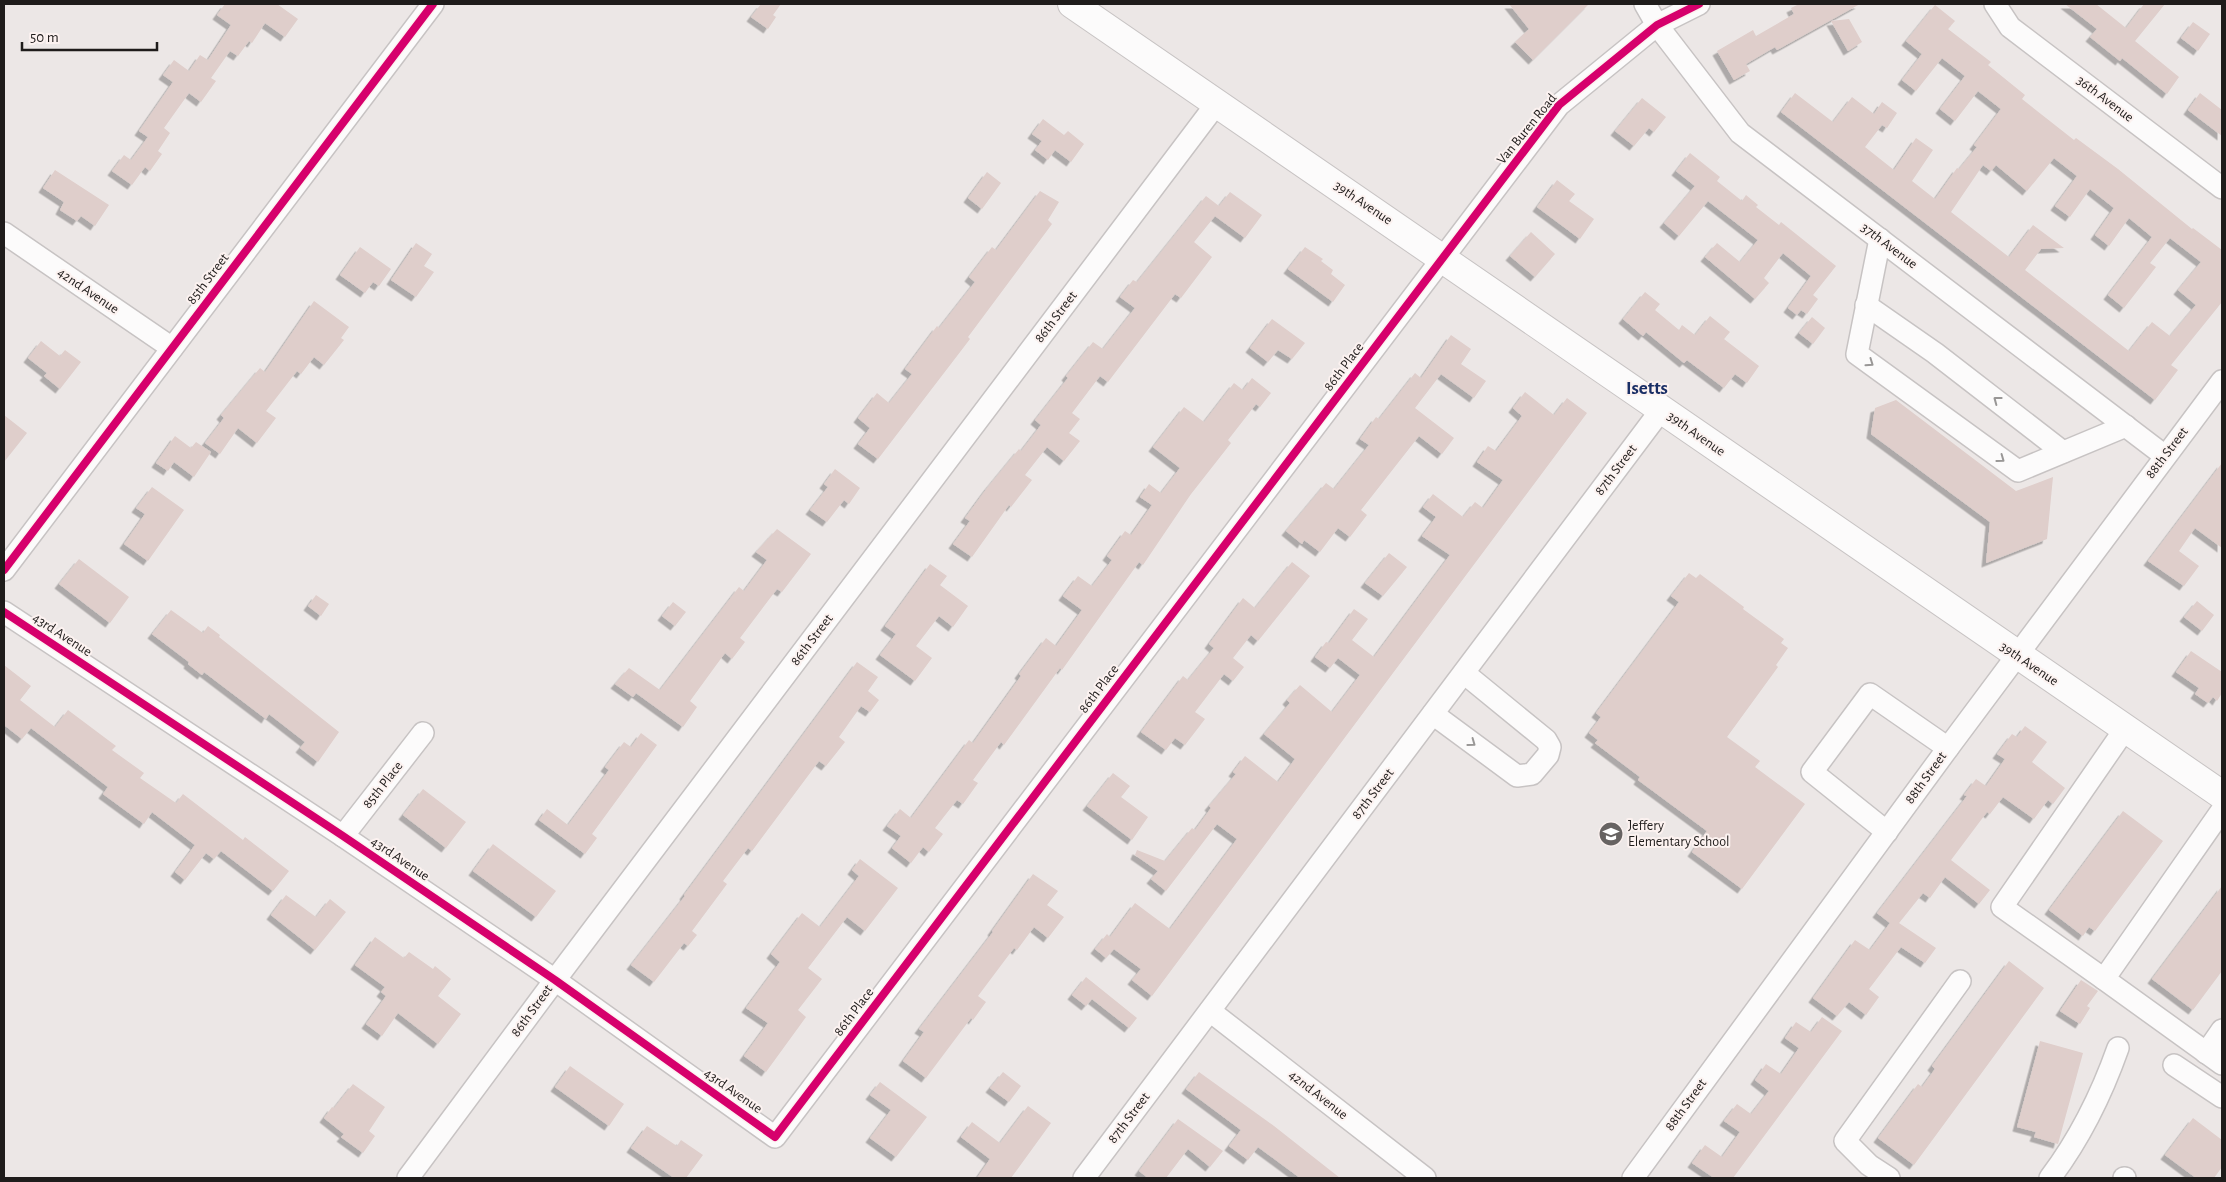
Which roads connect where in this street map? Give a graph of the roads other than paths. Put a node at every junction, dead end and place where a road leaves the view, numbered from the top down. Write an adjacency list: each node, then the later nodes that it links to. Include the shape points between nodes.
1 (433, 4): 13 (street, 85th Street)
2 (1072, 4): 7 (main road, 39th Avenue)
3 (1645, 4): 6 (street, 37th Avenue)
4 (1699, 4): 6 (street, Van Buren Road)
5 (1995, 4): 8 (street, 36th Avenue, via 2010,27)
6 (1657, 25): 10 (street, 37th Avenue, via 1740,133); 11 (street, Van Buren Road, via 1559,105)
7 (1217, 103): 11 (main road, 39th Avenue); 32 (street, 86th Street)
8 (2222, 188)
9 (4, 233): 13 (street, 42nd Avenue)
10 (1880, 239): 12 (street); 16 (street, 37th Avenue)
11 (1443, 258): 15 (main road, 39th Avenue); 40 (street, 86th Place)
12 (1866, 305): 17 (street, one-way to 12, via 1935,353); 17 (street, one-way to 17, via 1857,354 2018,471)
13 (172, 348): 19 (street, 85th Street)
14 (2222, 381): 18 (street, 88th Street)
15 (1661, 410): 21 (main road, 39th Avenue); 22 (street, 87th Street)
16 (2126, 426): 17 (street); 18 (street, 37th Avenue)
17 (2063, 452)
18 (2165, 456): 21 (street, 88th Street)
19 (4, 570)
20 (4, 612): 30 (street, 43rd Avenue)
21 (2018, 656): 24 (main road, 39th Avenue); 26 (street, 88th Street)
22 (1464, 673): 23 (street, 87th Street); 23 (street, one-way to 22, via 1517,776 1532,774 1548,755 1550,747 1546,740)
23 (1433, 714): 34 (street, 87th Street)
24 (2126, 729): 27 (main road, 39th Avenue); 31 (street, via 2002,907)
25 (423, 733): 30 (street, 85th Place)
26 (1948, 748): 29 (street, 88th Street); 29 (street, via 1870,694 1812,772)
27 (2222, 795)
28 (2222, 810): 31 (street)
29 (1887, 832): 44 (street, 88th Street)
30 (343, 836): 32 (street, 43rd Avenue)
31 (2104, 979): 37 (street)
32 (555, 980): 40 (street, 43rd Avenue); 41 (street, 86th Street)
33 (1960, 981): 45 (street, via 1845,1141 1869,1165)
34 (1210, 1011): 42 (street, 87th Street); 43 (street, 42nd Avenue)
35 (2222, 1030): 37 (street)
36 (2118, 1048): 46 (street, via 2103,1090 2072,1150)
37 (2214, 1059)
38 (2174, 1065): 39 (street)
39 (2222, 1097)
40 (775, 1136)
41 (408, 1178)
42 (1084, 1178)
43 (1425, 1178)
44 (1633, 1178)
45 (1890, 1178)
46 (2050, 1178)

